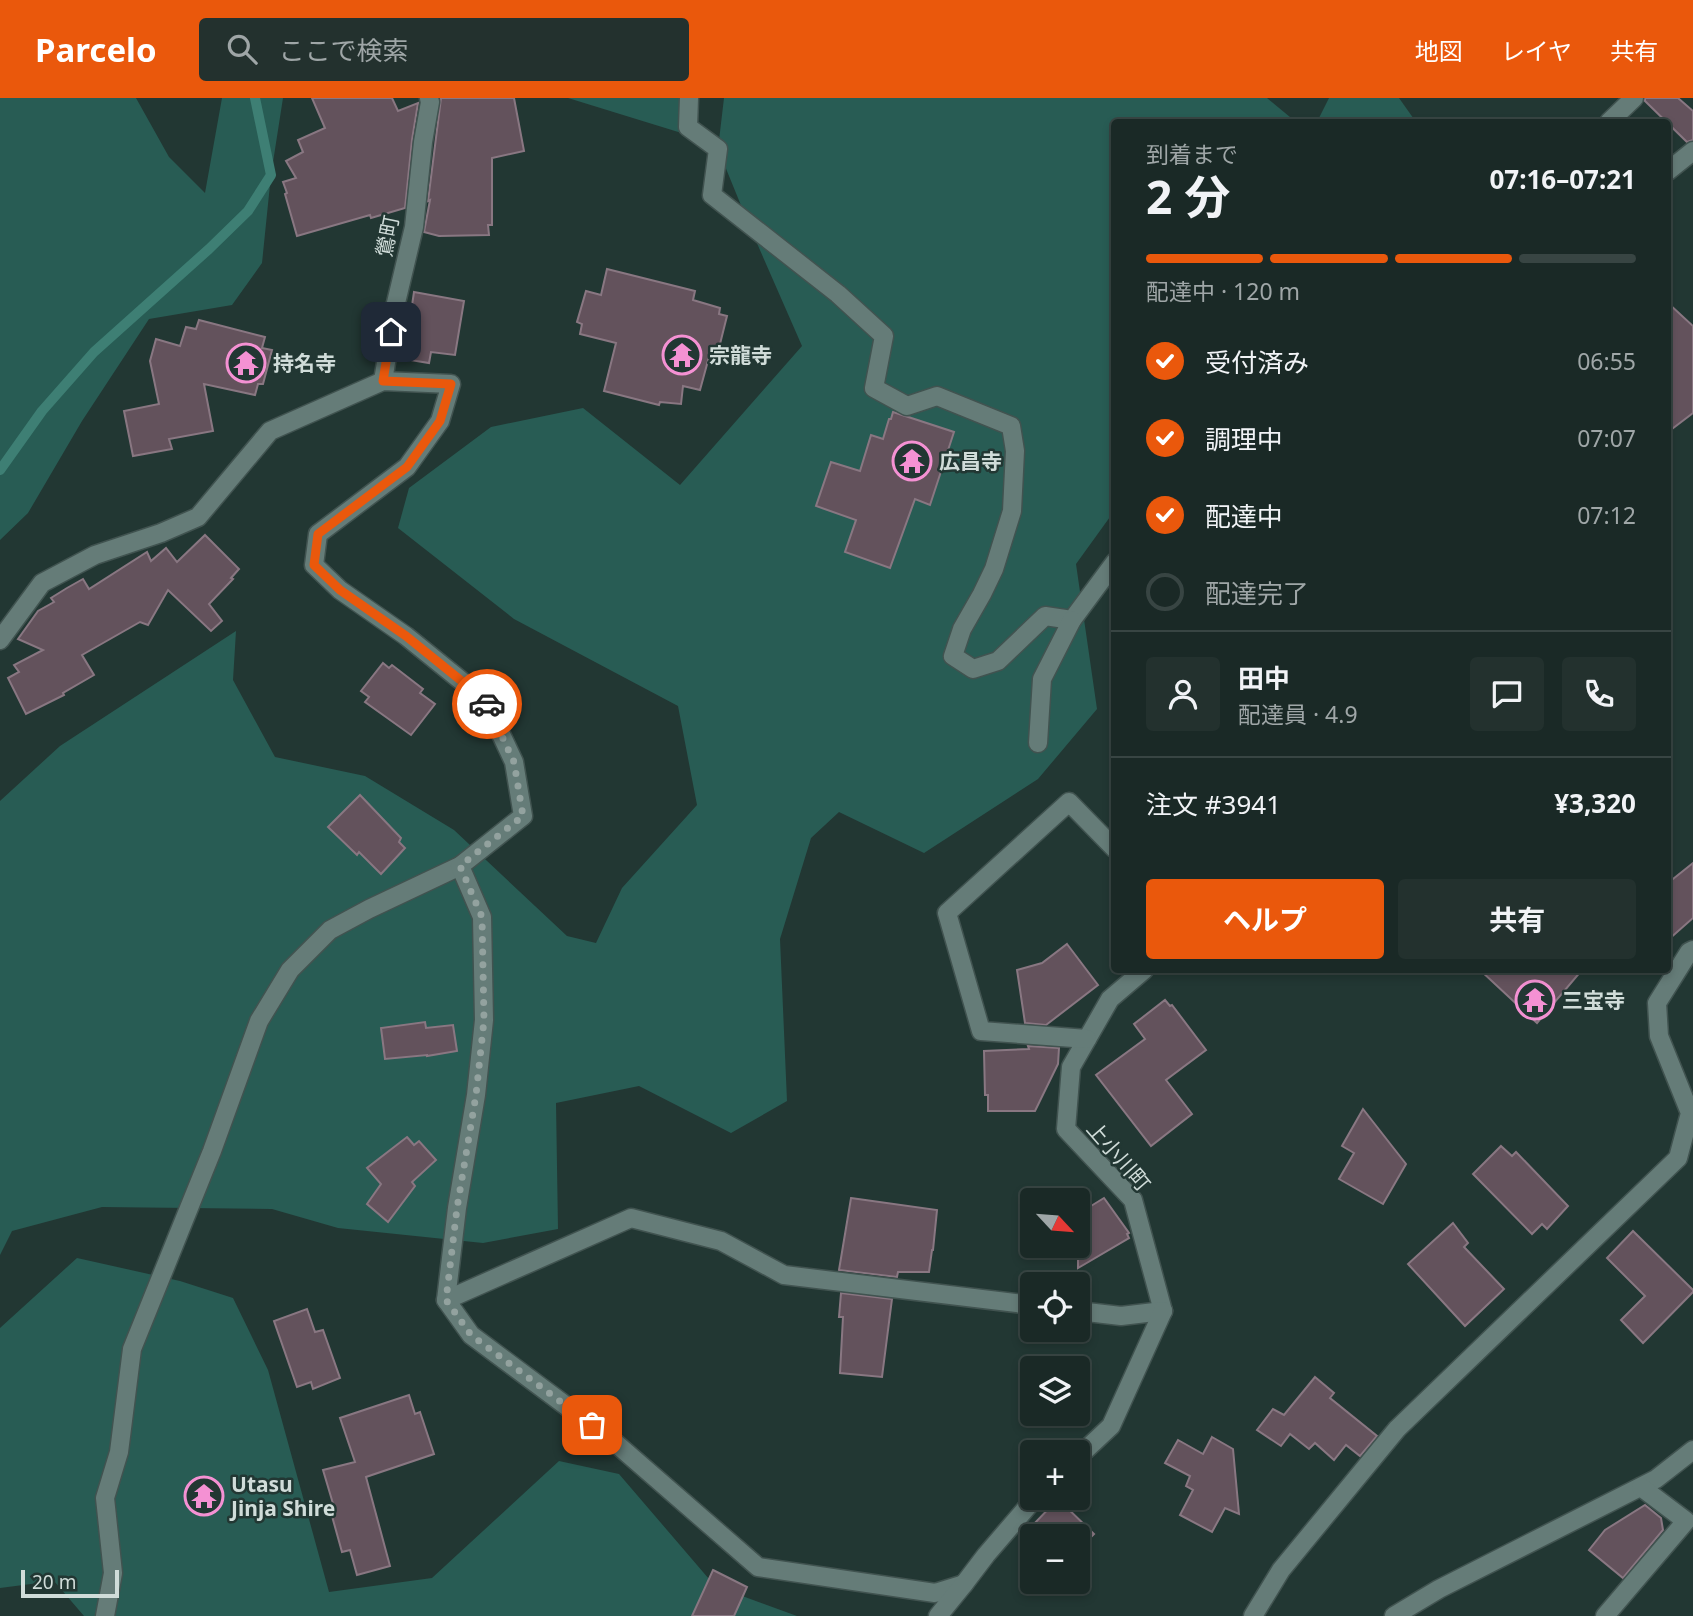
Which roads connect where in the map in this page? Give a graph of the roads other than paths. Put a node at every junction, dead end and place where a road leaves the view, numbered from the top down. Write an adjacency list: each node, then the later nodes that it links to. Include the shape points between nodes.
1 (429, 98): 7 (street, 鶯町, via 414,227)
2 (689, 98): 9 (street, via 688,127 718,149 712,195 884,336 874,388 907,406 937,396 1011,426 1015,451 1012,511 994,569 953,656 973,669 998,661 1045,616)
3 (1634, 98): 4 (street)
4 (1612, 119)
5 (1693, 151): 6 (street)
6 (1671, 169)
7 (383, 381): 10 (street, via 270,431 198,517 95,555 42,583); 13 (street, via 451,384 440,421 407,467 318,534 314,565 340,590 485,700 514,762 523,816)
8 (1111, 567): 9 (street)
9 (1072, 620): 11 (street, via 1042,679)
10 (0, 640)
11 (1038, 743)
12 (1111, 845): 16 (street, via 1069,802 947,913 981,1031)
13 (460, 866): 17 (street, via 482,917 484,1020); 26 (street, via 330,930 290,970 259,1021 132,1349 119,1452 105,1498 113,1573)
14 (1693, 950): 28 (street, via 1657,1003 1659,1036 1690,1113 1678,1158 1397,1429 1282,1570)
15 (1140, 973): 16 (street, 上小川町, via 1110,999)
16 (1087, 1039): 19 (street, 上小川町, via 1071,1067 1066,1129 1133,1200)
17 (446, 1300): 18 (street, via 631,1218 721,1241 784,1275); 25 (street, via 471,1335 612,1440 758,1567 935,1593)
18 (1020, 1304)
19 (1163, 1311): 20 (street, via 1121,1316); 21 (street, via 1111,1426)
20 (1090, 1312)
21 (1090, 1446)
22 (1693, 1450): 23 (street)
23 (1640, 1487): 29 (street); 30 (street, via 1686,1521)
24 (1024, 1510): 25 (street)
25 (964, 1584): 27 (street)
26 (105, 1616)
27 (938, 1616)
28 (1253, 1616)
29 (1394, 1616)
30 (1605, 1616)

